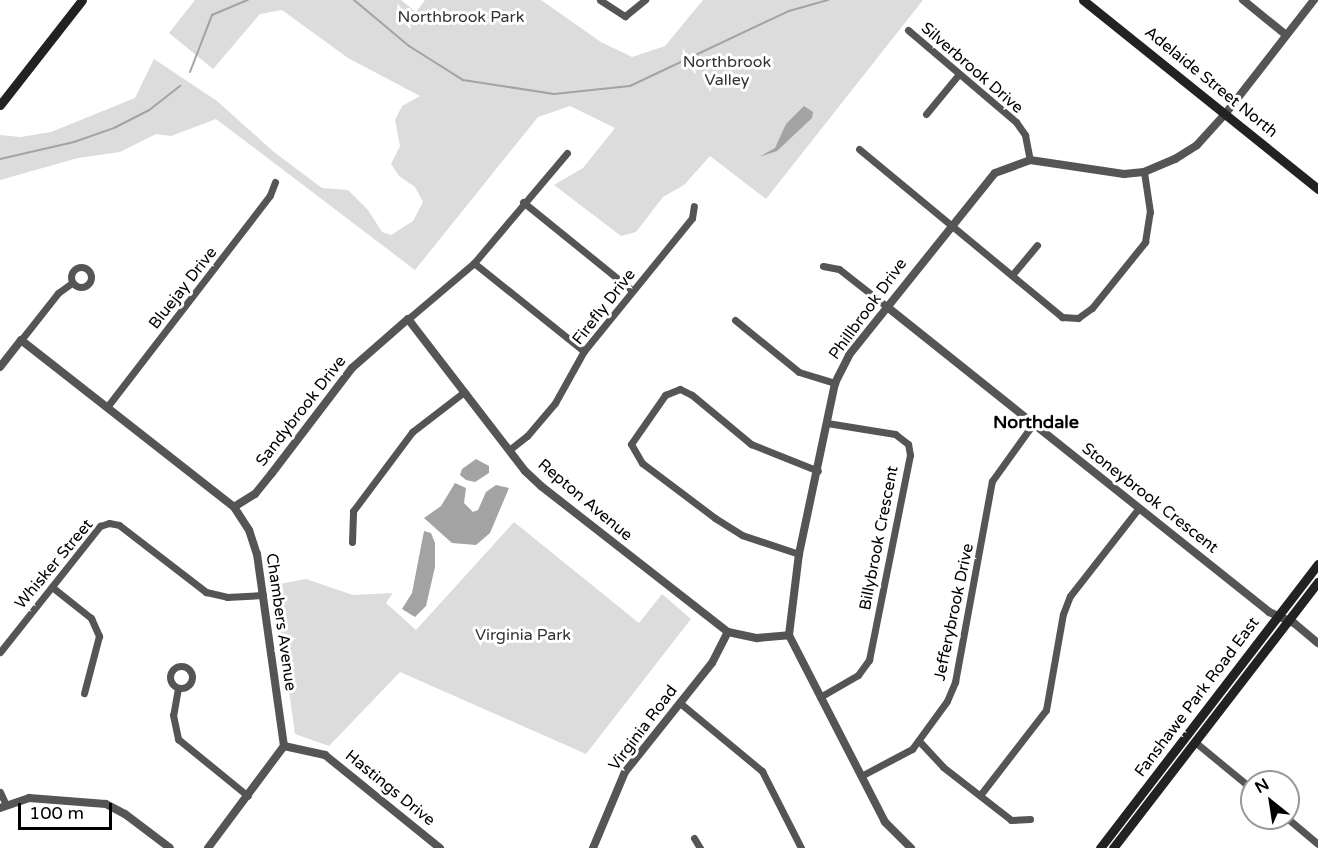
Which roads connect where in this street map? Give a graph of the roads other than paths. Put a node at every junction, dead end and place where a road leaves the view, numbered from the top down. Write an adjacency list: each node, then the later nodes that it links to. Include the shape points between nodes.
1 (82, 0): 10 (main road)
2 (600, 0): 3 (street, via 625,16)
3 (645, 0)
4 (1083, 0): 11 (main road, Adelaide Street North)
5 (1243, 0): 8 (street)
6 (1314, 0): 8 (street, Phillbrook Drive)
7 (908, 30): 9 (street, Silverbrook Drive)
8 (1286, 35): 11 (street, Phillbrook Drive)
9 (959, 74): 12 (street); 15 (street, Silverbrook Drive, via 1016,122 1025,135)
10 (0, 105)
11 (1226, 113): 16 (street, Phillbrook Drive, via 1197,145); 18 (main road, Adelaide Street North)
12 (926, 114)
13 (860, 149): 21 (street)
14 (567, 153): 19 (street, Sandybrook Drive)
15 (1030, 160): 16 (street, Phillbrook Drive, via 1117,174); 21 (street, Phillbrook Drive, via 995,172)
16 (1144, 172): 25 (street, via 1150,212 1148,236 1092,308 1078,318 1062,317)
17 (275, 182): 36 (street, Bluejay Drive, via 263,204)
18 (1318, 189)
19 (523, 202): 23 (street, Sandybrook Drive); 27 (street)
20 (694, 206): 27 (street, Firefly Drive, via 692,218)
21 (951, 225): 25 (street); 28 (street, Phillbrook Drive)
22 (1038, 245): 25 (street)
23 (474, 263): 29 (street, Sandybrook Drive); 32 (street)
24 (823, 266): 28 (street, Stoneybrook Crescent, via 839,269)
25 (1012, 275)
26 (72, 283): 31 (street, via 58,293)
27 (633, 291): 32 (street, Firefly Drive)
28 (886, 306): 34 (street, Phillbrook Drive, via 849,355); 38 (street, Stoneybrook Crescent)
29 (408, 319): 35 (street, Repton Avenue); 41 (street, Sandybrook Drive, via 352,368 267,480 255,494)
30 (735, 320): 34 (street, via 799,372)
31 (21, 340): 33 (street); 36 (street, Chambers Avenue)
32 (584, 351): 39 (street, Firefly Drive, via 555,403 527,436)
33 (0, 367)
34 (835, 383): 37 (street, Phillbrook Drive)
35 (464, 392): 39 (street, Repton Avenue); 43 (street, via 412,432 353,511)
36 (107, 407): 41 (street, Chambers Avenue)
37 (826, 423): 40 (street, Phillbrook Drive); 57 (street, Billybrook Crescent, via 895,434 908,444 910,455 869,660 858,675)
38 (1033, 424): 42 (street, Stoneybrook Crescent); 59 (street, Jefferybrook Drive, via 992,481 955,682 937,718)
39 (509, 450): 51 (street, Repton Avenue, via 541,486)
40 (818, 471): 44 (street, Phillbrook Drive); 44 (street, via 751,444 692,394 680,389 665,395 631,444 642,463 715,518 741,535)
41 (234, 507): 48 (street, Chambers Avenue, via 257,554)
42 (1138, 509): 49 (street, Stoneybrook Crescent); 65 (street, via 1070,596 1063,614 1046,710)
43 (352, 542)
44 (799, 554): 52 (street, Phillbrook Drive)
45 (1318, 564): 49 (main road, Fanshawe Park Road East)
46 (1318, 582): 50 (main road, Fanshawe Park Road East)
47 (52, 586): 48 (street, Whisker Street, via 100,526 109,523 119,525 206,592 226,597); 54 (street, Whisker Street); 56 (street, via 91,618 99,636)
48 (263, 595): 61 (street, Chambers Avenue)
49 (1277, 617): 50 (street, Stoneybrook Crescent); 79 (main road, Fanshawe Park Road East)
50 (1288, 621): 53 (street, Stoneybrook Crescent); 60 (main road, Fanshawe Park Road East)
51 (728, 632): 52 (street, Repton Avenue, via 757,638); 58 (street, Virginia Road, via 712,663)
52 (789, 635): 57 (street, Phillbrook Drive)
53 (1318, 643)
54 (0, 652)
55 (178, 688): 66 (street, via 173,715 178,739)
56 (84, 693)
57 (820, 698): 62 (street, Phillbrook Drive)
58 (680, 703): 75 (street, Virginia Road, via 625,772); 77 (street, via 762,771)
59 (919, 741): 62 (street, Jefferybrook Drive, via 912,749); 65 (street, via 943,767)
60 (1195, 742): 63 (street); 80 (main road, Fanshawe Park Road East)
61 (284, 746): 66 (street); 74 (street, Hastings Drive, via 325,755)
62 (861, 776): 78 (street, Phillbrook Drive, via 885,822)
63 (1240, 779)
64 (0, 792): 67 (street)
65 (981, 794): 68 (street, via 1011,820)
66 (249, 796): 73 (street)
67 (3, 806): 72 (street, via 29,798 106,804)
68 (1030, 819)
69 (1300, 829): 71 (street)
70 (694, 838): 76 (street)
71 (1318, 844)
72 (170, 848)
73 (208, 848)
74 (440, 848)
75 (593, 848)
76 (700, 848)
77 (801, 848)
78 (911, 848)
79 (1100, 848)
80 (1113, 848)

